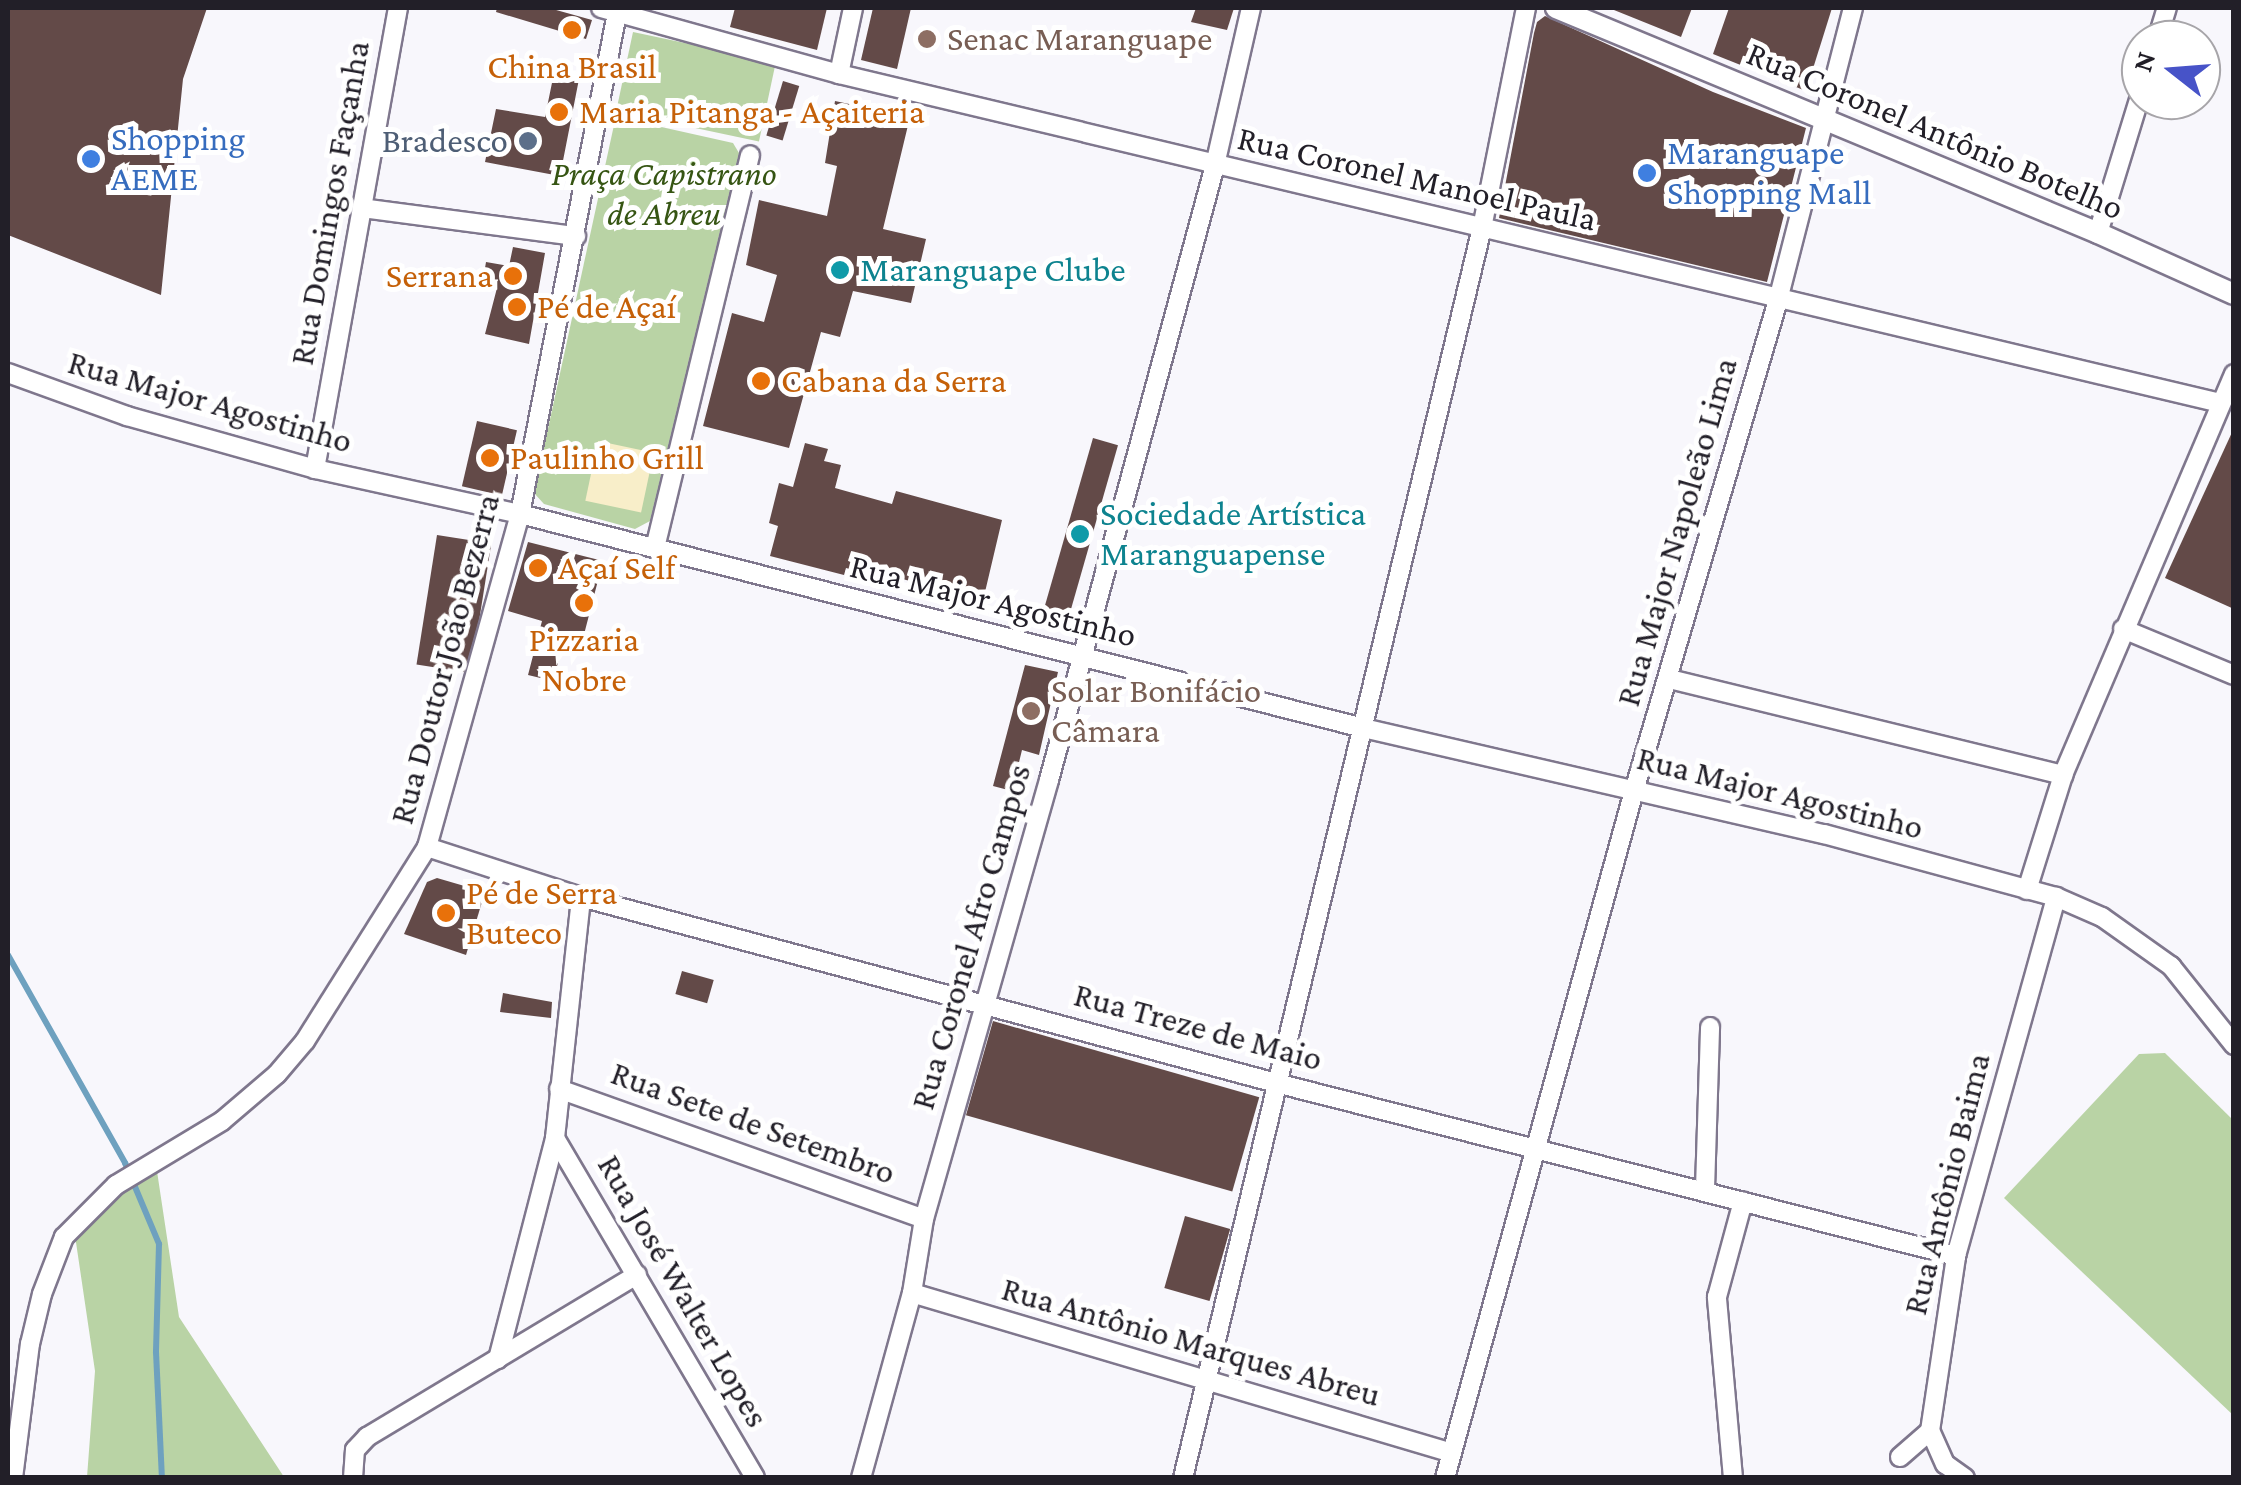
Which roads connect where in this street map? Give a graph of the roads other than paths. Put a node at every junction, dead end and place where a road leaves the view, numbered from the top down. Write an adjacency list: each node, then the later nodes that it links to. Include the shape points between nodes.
1 (398, 8): 13 (street, Rua Domingos Façanha)
2 (853, 8): 8 (street)
3 (1251, 8): 12 (street, Rua Coronel Afro Campos)
4 (1526, 8): 14 (street)
5 (1556, 8): 9 (street, Rua Coronel Antônio Botelho)
6 (1853, 8): 9 (street, Rua Major Napoleão Lima)
7 (606, 9): 8 (street, Rua Coronel Manoel Paula); 16 (street, Rua Doutor João Bezerra)
8 (840, 74): 12 (street, Rua Coronel Manoel Paula)
9 (1821, 120): 15 (street, Rua Coronel Antônio Botelho); 18 (street, Rua Major Napoleão Lima)
10 (2133, 120): 15 (street)
11 (750, 155): 24 (street)
12 (1214, 165): 14 (street, Rua Coronel Manoel Paula); 26 (street, Rua Coronel Afro Campos)
13 (362, 208): 16 (street); 22 (street, Rua Domingos Façanha)
14 (1482, 228): 18 (street, Rua Coronel Manoel Paula); 29 (street)
15 (2098, 233): 17 (street, Rua Coronel Antônio Botelho)
16 (576, 236): 23 (street, Rua Doutor João Bezerra)
17 (2234, 294)
18 (1778, 300): 21 (street, Rua Coronel Manoel Paula); 28 (street, Rua Major Napoleão Lima)
19 (8, 372): 22 (street, Rua Major Agostinho, via 127,416)
20 (2234, 374): 21 (street)
21 (2220, 403): 25 (street)
22 (315, 469): 23 (street, Rua Major Agostinho)
23 (520, 514): 24 (street, Rua Major Agostinho); 32 (street, Rua Doutor João Bezerra)
24 (655, 548): 26 (street, Rua Major Agostinho)
25 (2123, 630): 27 (street); 30 (street)
26 (1081, 656): 29 (street, Rua Major Agostinho); 36 (street, Rua Coronel Afro Campos)
27 (2234, 676)
28 (1668, 679): 30 (street); 31 (street, Rua Major Napoleão Lima)
29 (1360, 726): 31 (street, Rua Major Agostinho); 39 (street)
30 (2063, 775): 33 (street)
31 (1634, 791): 33 (street, Rua Major Agostinho); 42 (street, Rua Major Napoleão Lima)
32 (426, 847): 34 (street, Rua Treze de Maio); 54 (street, Rua Doutor João Bezerra, via 305,1041 277,1074 222,1121 116,1185 64,1237 30,1344)
33 (2027, 890): 35 (street, Rua Major Agostinho)
34 (581, 896): 36 (street, Rua Treze de Maio); 40 (street, Rua Sete de Setembro)
35 (2056, 897): 38 (street, Rua Major Agostinho, via 2102,917 2171,966); 46 (street, Rua Antônio Baima)
36 (986, 1003): 39 (street, Rua Treze de Maio); 45 (street, Rua Coronel Afro Campos)
37 (1710, 1027): 43 (street)
38 (2234, 1045)
39 (1276, 1082): 42 (street, Rua Treze de Maio); 50 (street)
40 (559, 1089): 41 (street, Rua Sete de Setembro); 45 (street, Rua Sete de Setembro)
41 (556, 1138): 47 (street, Rua José Walter Lopes); 49 (street, Rua Sete de Setembro)
42 (1537, 1148): 43 (street, Rua Treze de Maio); 52 (street, Rua Major Napoleão Lima)
43 (1704, 1189): 44 (street, Rua Treze de Maio)
44 (1742, 1201): 46 (street, Rua Treze de Maio); 60 (street, via 1717,1296)
45 (924, 1219): 48 (street, Rua Coronel Afro Campos)
46 (1956, 1256): 51 (street, Rua Antônio Baima)
47 (637, 1275): 49 (street); 56 (street, Rua José Walter Lopes)
48 (912, 1293): 50 (street, Rua Antônio Marques Abreu); 57 (street, Rua Coronel Afro Campos)
49 (498, 1359): 55 (street, via 366,1437 355,1450)
50 (1207, 1380): 52 (street, Rua Antônio Marques Abreu); 58 (street)
51 (1930, 1431): 53 (street); 61 (street, via 1945,1464)
52 (1452, 1453): 59 (street, Rua Major Napoleão Lima)
53 (1900, 1457)
54 (13, 1478)
55 (354, 1478)
56 (755, 1478)
57 (862, 1478)
58 (1184, 1478)
59 (1445, 1478)
60 (1734, 1478)
61 (1965, 1478)

